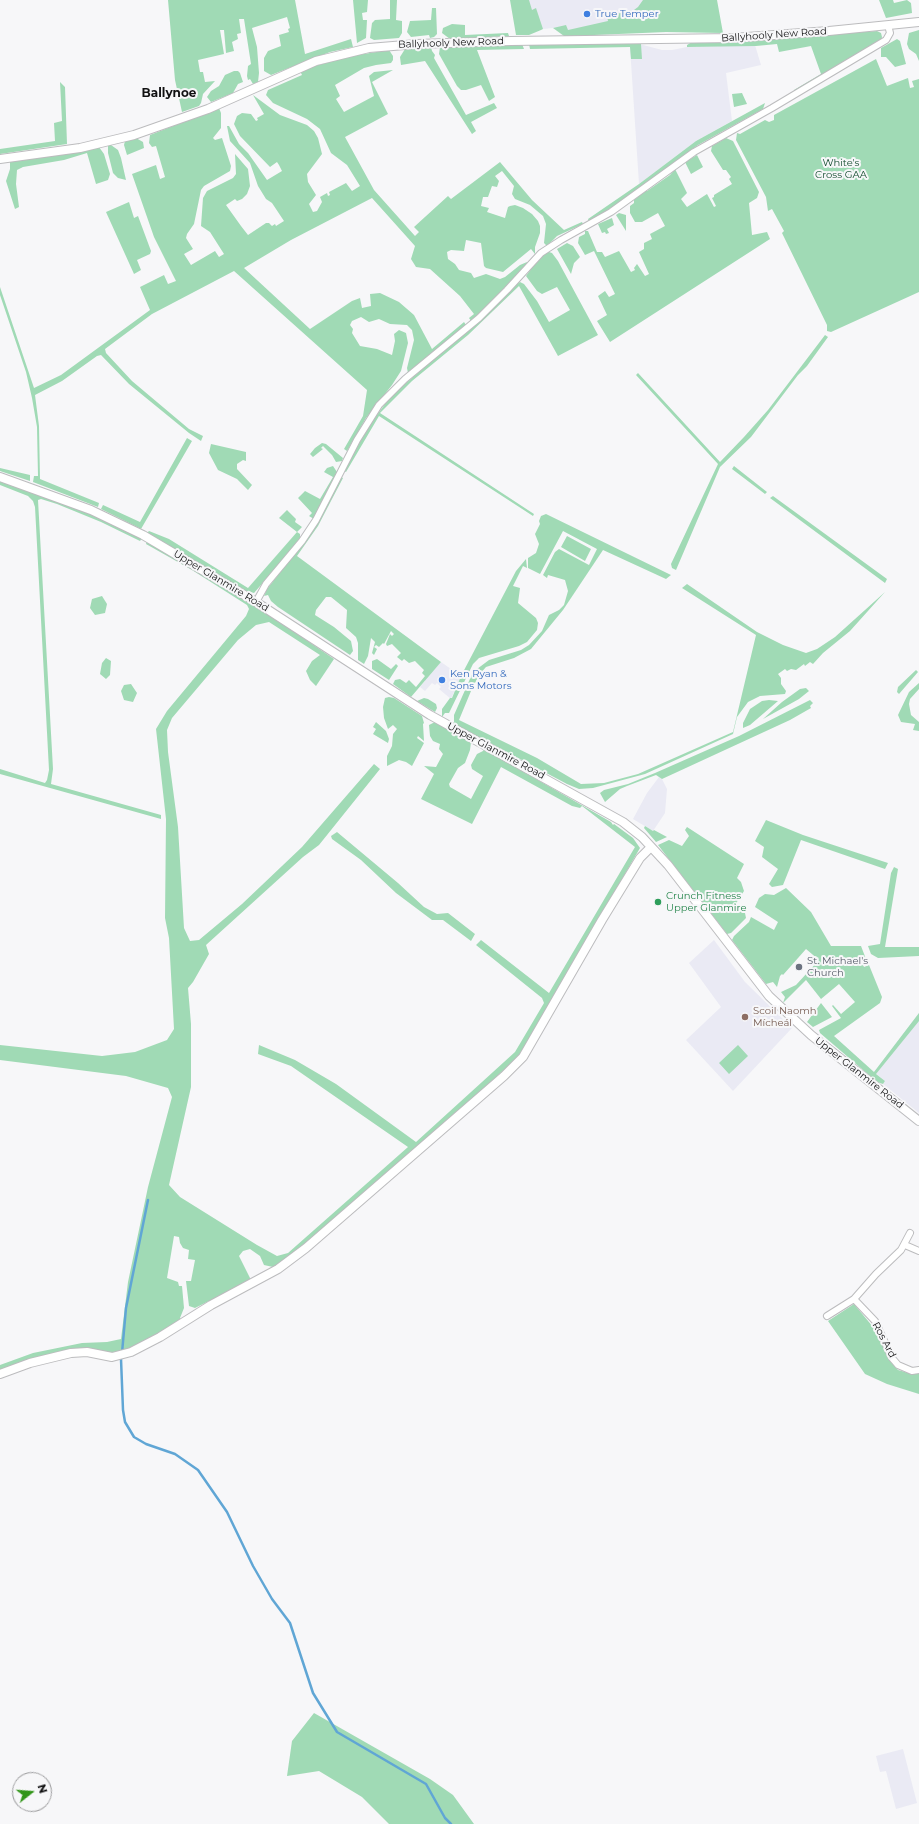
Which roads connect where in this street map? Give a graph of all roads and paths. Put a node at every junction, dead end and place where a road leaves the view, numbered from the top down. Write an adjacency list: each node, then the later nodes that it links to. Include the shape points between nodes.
1 (919, 22): 2 (main road, Ballyhooly New Road)
2 (888, 25): 3 (main road, Ballyhooly New Road, via 733,38 511,41 369,48 316,61 208,109 138,134 80,148); 5 (street, via 890,33 886,40 694,152 610,212 542,253 484,313 405,379 379,405 357,440 316,520 266,584)
3 (0, 159)
4 (0, 477): 5 (main road, Upper Glanmire Road, via 107,517 143,535)
5 (256, 602): 6 (main road, Upper Glanmire Road, via 430,715 614,816)
6 (651, 847): 7 (main road, Upper Glanmire Road, via 668,865 769,996 811,1035); 14 (main road, via 640,858 610,907 523,1057 306,1248 284,1265 131,1352 112,1357 87,1352 71,1353 30,1363)
7 (919, 1121)
8 (910, 1233): 9 (street)
9 (905, 1244): 10 (street); 11 (street)
10 (919, 1251)
11 (854, 1299): 12 (street); 13 (street, Ros Ard, via 875,1321 892,1358 898,1365 912,1371)
12 (827, 1316)
13 (919, 1370)
14 (0, 1374)

